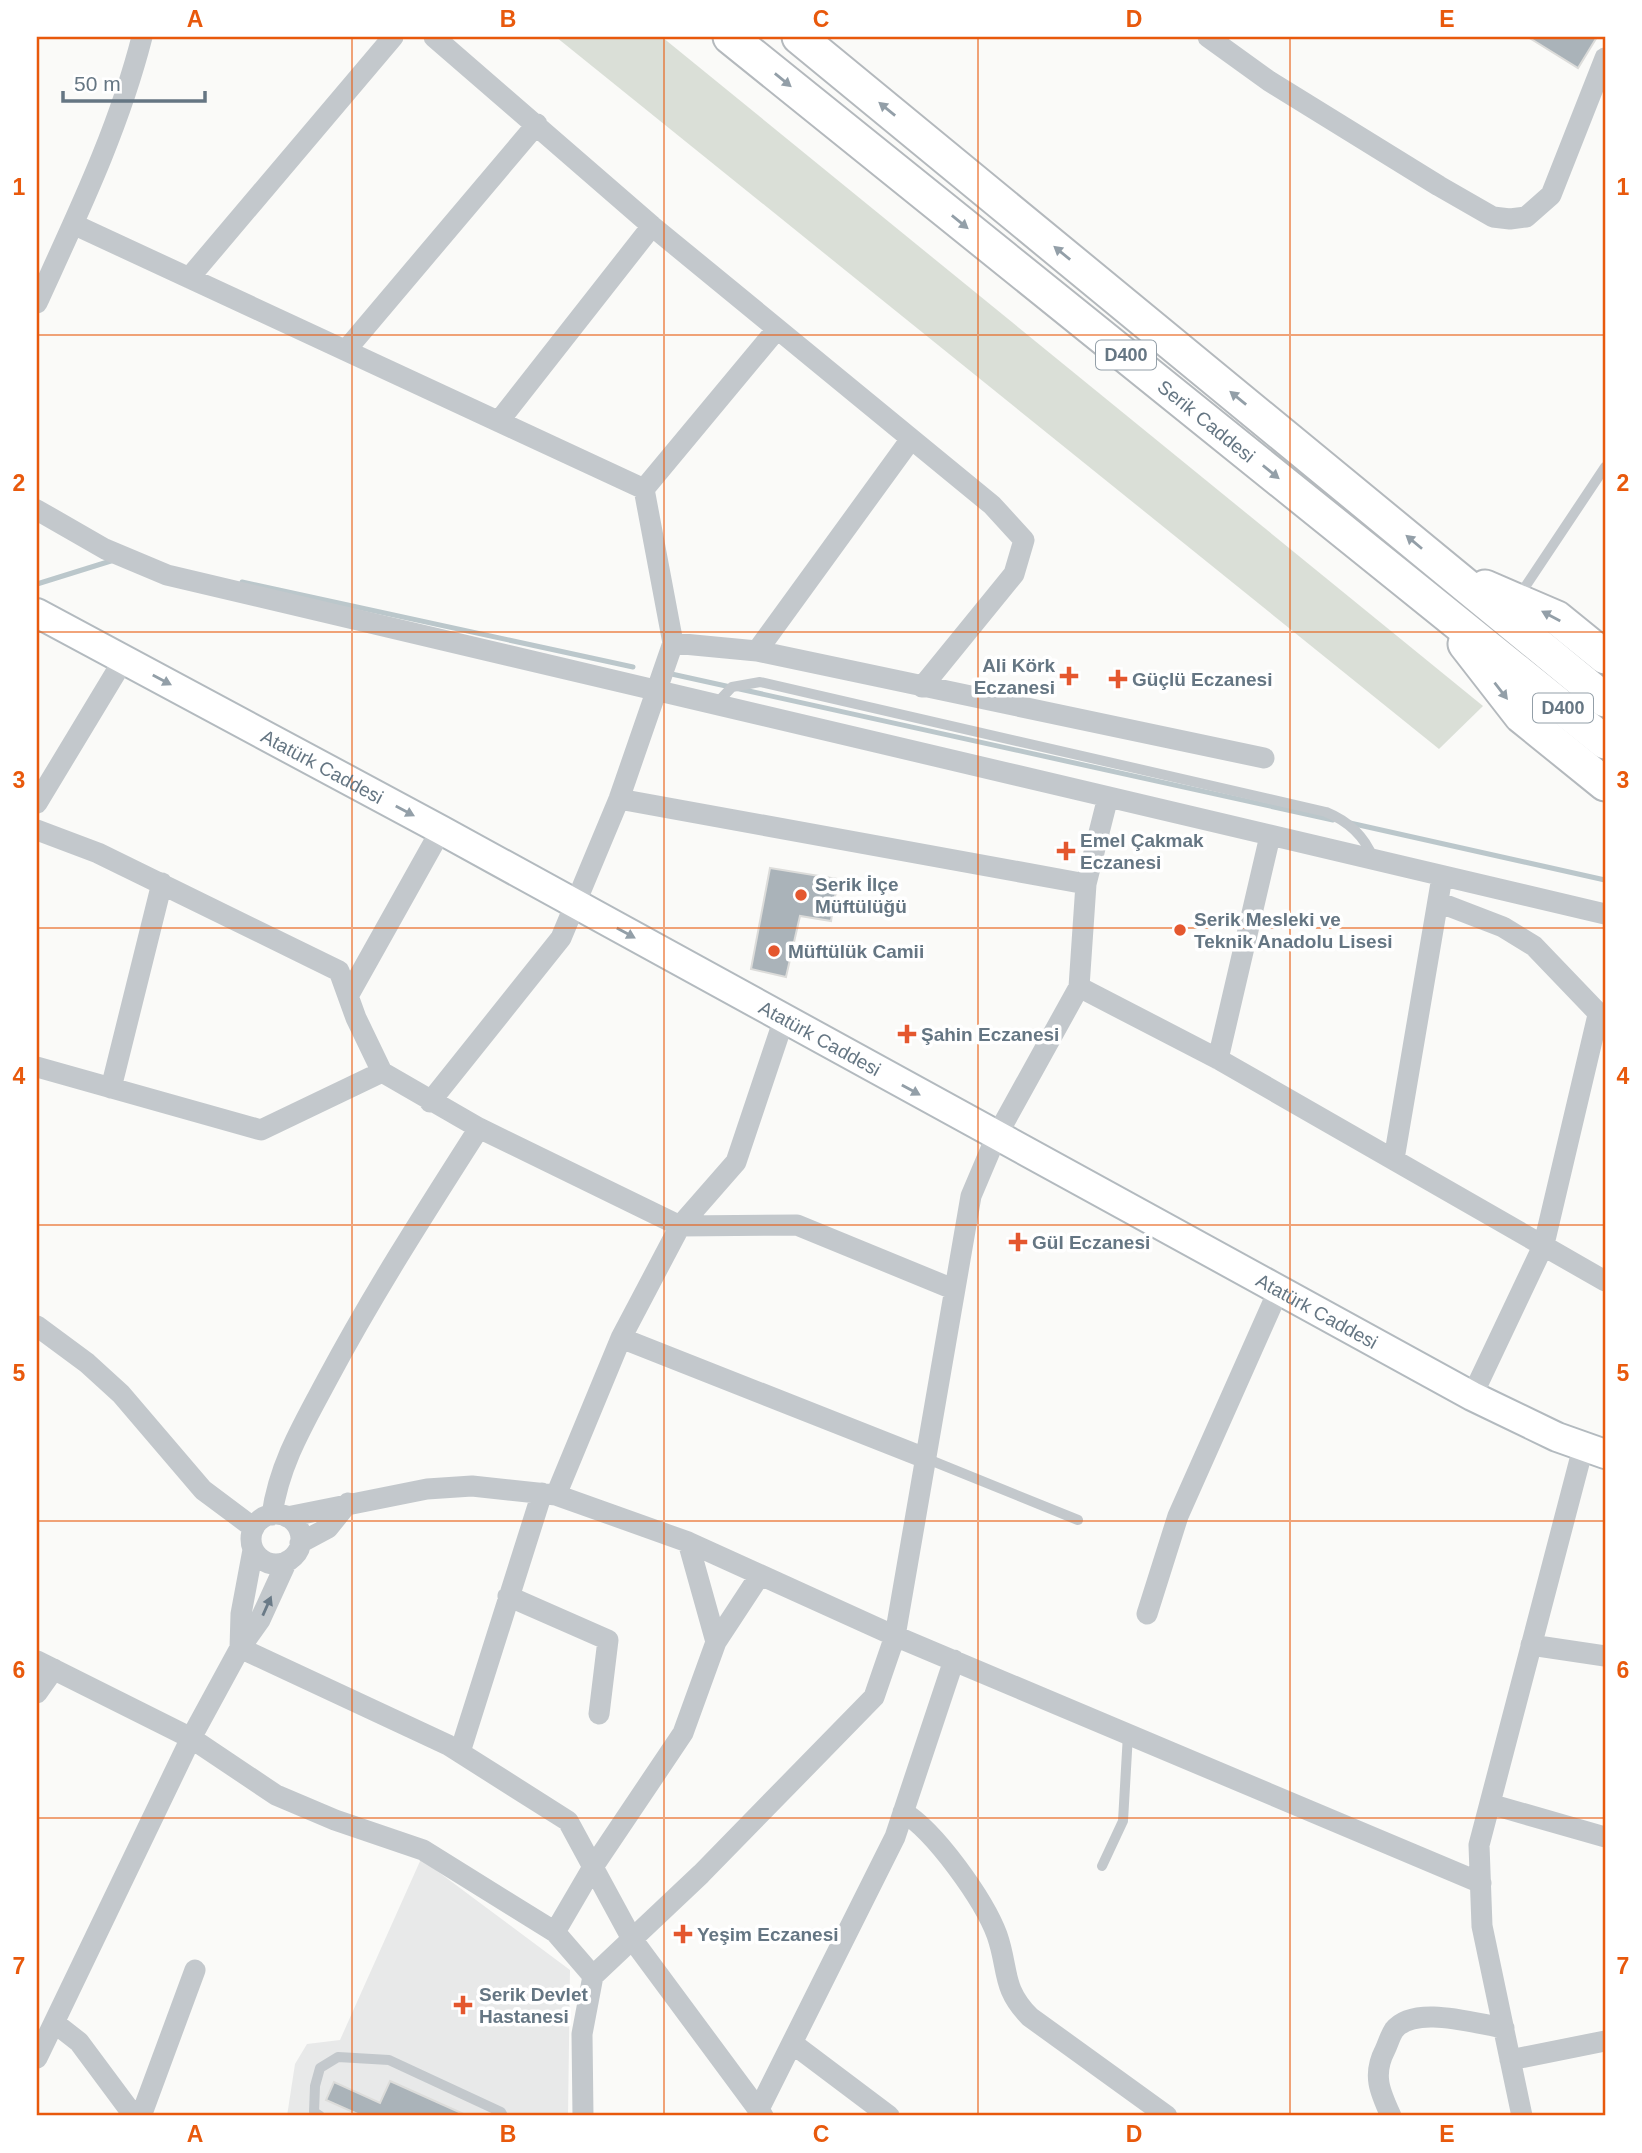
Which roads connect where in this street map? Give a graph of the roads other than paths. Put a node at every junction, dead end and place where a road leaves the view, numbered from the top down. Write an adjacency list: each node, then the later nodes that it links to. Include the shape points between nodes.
1 (142, 37): 9 (street, via 103,160)
2 (393, 37): 11 (street)
3 (434, 37): 8 (street)
4 (730, 37): 21 (highway, Serik Caddesi / D400, one-way to 21)
5 (799, 37): 20 (highway, Serik Caddesi / D400, one-way to 5)
6 (1208, 37): 7 (street, via 1269,81 1438,186 1493,217 1510,219 1526,217 1551,195)
7 (1605, 58)
8 (537, 124): 10 (street); 14 (street)
9 (73, 224): 11 (street); 12 (street)
10 (652, 226): 13 (street); 15 (street)
11 (189, 278): 14 (street)
12 (37, 303)
13 (777, 329): 16 (street); 18 (street)
14 (346, 350): 15 (street)
15 (499, 421): 18 (street)
16 (911, 439): 25 (street); 29 (street, via 992,505 1024,540 1014,574)
17 (1605, 467): 22 (lane)
18 (644, 489): 24 (street)
19 (37, 510): 30 (street, via 105,549 167,575)
20 (1449, 571): 22 (highway); 28 (highway, Serik Caddesi / D400)
21 (1429, 598): 28 (highway, Serik Caddesi / D400); 35 (highway, one-way to 35, via 1521,716)
22 (1517, 600): 26 (highway, one-way to 22, via 1557,618)
23 (37, 613): 27 (main road, Atatürk Caddesi)
24 (673, 643): 25 (street); 30 (street)
25 (757, 651): 29 (street)
26 (1605, 657)
27 (124, 659): 38 (street); 40 (main road, Atatürk Caddesi, one-way to 40)
28 (1532, 661): 31 (highway, D400); 33 (highway, D400)
29 (922, 687): 34 (street)
30 (655, 691): 32 (street); 37 (street)
31 (1605, 700)
32 (715, 705): 36 (street); 42 (lane, via 732,687 760,682 1325,812 1360,835)
33 (1605, 742)
34 (1264, 758)
35 (1605, 784)
36 (1108, 797): 41 (street); 45 (street)
37 (619, 799): 45 (street); 47 (street)
38 (37, 803)
39 (37, 830): 44 (street)
40 (441, 830): 47 (main road, Atatürk Caddesi); 50 (street)
41 (1270, 836): 42 (street); 53 (street)
42 (1374, 861): 43 (street)
43 (1442, 877): 46 (street); 48 (street)
44 (162, 883): 50 (street, via 339,971); 56 (street)
45 (1086, 884): 49 (street)
46 (1438, 902): 51 (street, via 1503,926 1534,946); 60 (street)
47 (577, 906): 52 (main road, Atatürk Caddesi, one-way to 52); 57 (street, via 561,939)
48 (1605, 914)
49 (1079, 987): 53 (street); 59 (street)
50 (348, 996): 55 (street)
51 (1602, 1017): 62 (street)
52 (784, 1019): 59 (main road, Atatürk Caddesi, one-way to 59); 61 (street, via 736,1162)
53 (1218, 1059): 60 (street)
54 (37, 1069): 56 (street)
55 (382, 1073): 56 (street, via 261,1130); 57 (street)
56 (111, 1088)
57 (430, 1102): 58 (street)
58 (479, 1128): 61 (street); 73 (street, via 364,1311 286,1456 275,1491)
59 (996, 1137): 64 (street, via 971,1196); 65 (main road, Atatürk Caddesi)
60 (1394, 1159): 62 (street)
61 (680, 1226): 64 (street, via 797,1225); 67 (street)
62 (1544, 1244): 63 (street); 68 (street)
63 (1605, 1281)
64 (953, 1289): 70 (street)
65 (1279, 1289): 68 (main road, Atatürk Caddesi); 82 (street, via 1178,1516)
66 (37, 1326): 75 (street, via 121,1394 203,1490)
67 (621, 1338): 70 (street); 71 (street)
68 (1472, 1396): 69 (main road, Atatürk Caddesi)
69 (1594, 1451): 85 (street)
70 (925, 1458): 74 (lane); 83 (street)
71 (549, 1494): 72 (street, via 472,1486); 76 (street); 81 (street)
72 (348, 1503): 73 (street); 77 (street, via 328,1528)
73 (279, 1516): 75 (street, via 258,1522); 77 (street, via 298,1528)
74 (1078, 1520)
75 (254, 1528): 78 (street)
76 (688, 1542): 80 (street); 84 (street)
77 (300, 1543): 79 (street)
78 (253, 1550): 79 (street, via 264,1561); 86 (street)
79 (287, 1561): 86 (street, one-way to 79, via 260,1620)
80 (760, 1574): 83 (street); 84 (street)
81 (508, 1596): 91 (street, via 608,1640); 94 (street)
82 (1147, 1614)
83 (895, 1636): 88 (street); 102 (street, via 874,1697)
84 (716, 1642): 99 (street, via 682,1733)
85 (1531, 1645): 87 (street); 95 (street)
86 (240, 1647): 93 (street); 94 (street)
87 (1605, 1656)
88 (954, 1660): 92 (street); 96 (street)
89 (45, 1665): 90 (street); 93 (street)
90 (37, 1693)
91 (599, 1714)
92 (1128, 1734): 98 (lane, via 1123,1821); 100 (street)
93 (191, 1738): 101 (street, via 276,1795 422,1850); 105 (street)
94 (460, 1752): 99 (street, via 568,1821)
95 (1490, 1804): 97 (street); 100 (street, via 1479,1845)
96 (903, 1812): 108 (street, via 895,1837); 118 (street, via 923,1827 987,1913 998,1937 1005,1980 1017,2004)
97 (1605, 1837)
98 (1102, 1866)
99 (593, 1867): 101 (street); 102 (street)
100 (1481, 1883): 106 (street, via 1482,1926)
101 (555, 1932): 104 (street)
102 (632, 1939): 104 (street); 111 (street)
103 (195, 1970): 113 (street)
104 (593, 1976): 116 (street, via 582,2034)
105 (56, 2024): 109 (street); 112 (street, via 79,2042)
106 (1504, 2028): 110 (street); 119 (street, via 1420,2016 1402,2023 1377,2070 1380,2092)
107 (1605, 2041): 110 (street)
108 (792, 2043): 111 (street); 117 (street)
109 (37, 2058)
110 (1510, 2060): 120 (street)
111 (760, 2115)
112 (134, 2116)
113 (141, 2116)
114 (320, 2116): 115 (lane, via 314,2112 320,2068 338,2057 390,2060)
115 (503, 2116)
116 (583, 2116)
117 (889, 2116)
118 (1167, 2116)
119 (1391, 2116)
120 (1522, 2116)

